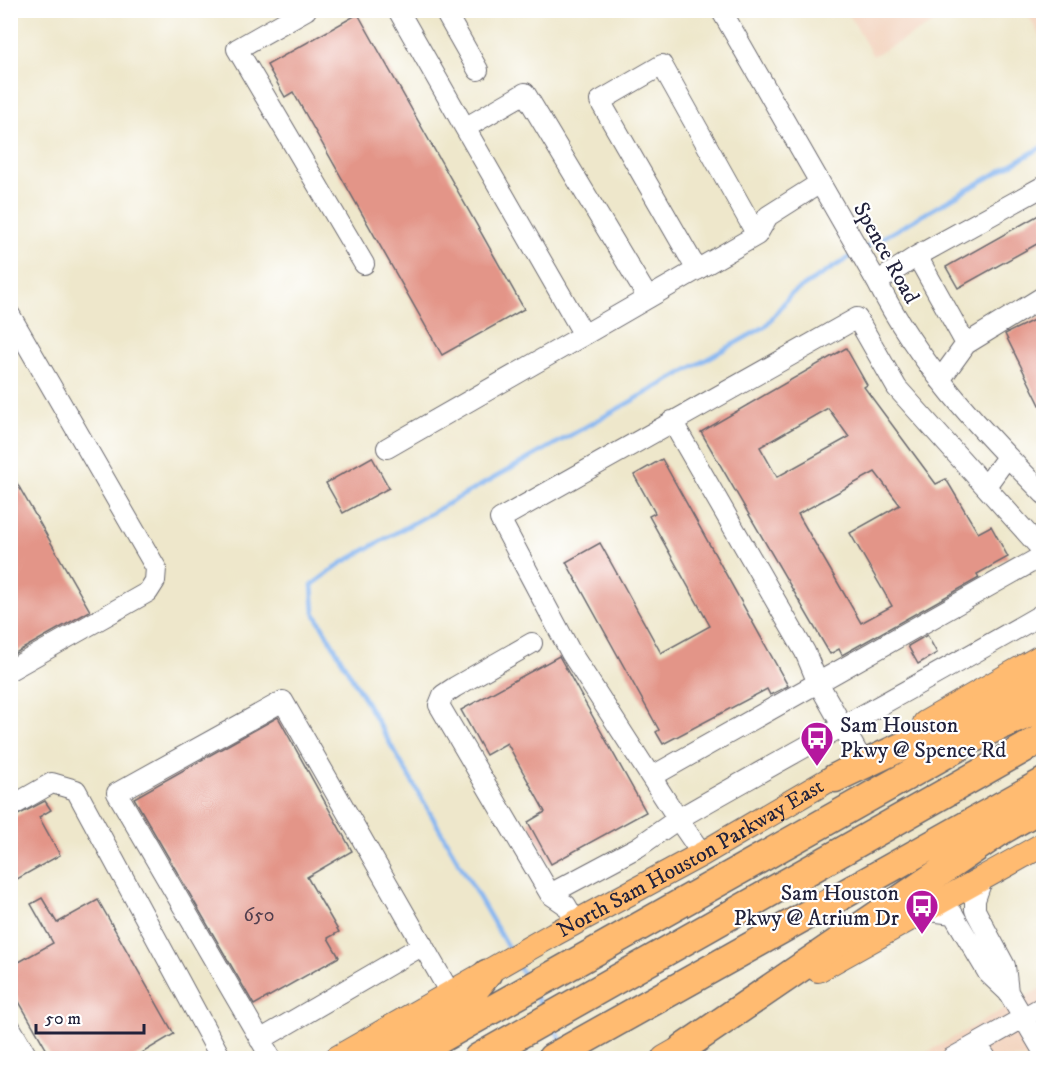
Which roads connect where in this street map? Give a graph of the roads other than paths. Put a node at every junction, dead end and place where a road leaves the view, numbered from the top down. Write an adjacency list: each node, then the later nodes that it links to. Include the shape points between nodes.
1 (306, 10): 11 (street, via 237,49)
2 (398, 10): 6 (street)
3 (444, 10): 5 (street)
4 (720, 10): 7 (street, Spence Road)
5 (478, 70)
6 (465, 128): 14 (street, via 525,93); 17 (street)
7 (820, 183): 9 (street, via 768,216); 13 (street, Spence Road)
8 (1044, 186): 10 (street)
9 (757, 235): 12 (street); 12 (street, via 662,64 600,101)
10 (917, 256): 13 (street); 18 (street)
11 (364, 264)
12 (697, 270): 14 (street)
13 (873, 276): 19 (street, Spence Road, via 899,326)
14 (648, 298): 17 (street)
15 (1041, 298): 18 (street)
16 (10, 315): 29 (street, via 156,568 155,581 148,592)
17 (584, 335): 21 (street)
18 (966, 344): 19 (street)
19 (940, 380): 22 (street, Spence Road)
20 (672, 422): 23 (street, via 857,318 897,388); 31 (street, via 805,652); 36 (street, via 500,519 571,652)
21 (387, 448)
22 (1007, 457): 23 (street); 24 (street, Spence Road)
23 (986, 486): 25 (street)
24 (1044, 494)
25 (1044, 553): 31 (street)
26 (1044, 613): 33 (street, via 909,691)
27 (532, 643): 45 (street, via 443,695 439,705)
28 (1044, 655): 35 (main road, North Sam Houston Parkway East)
29 (10, 670)
30 (1044, 680): 37 (highway)
31 (817, 681): 33 (street); 36 (street)
32 (1044, 707): 64 (highway, via 983,733)
33 (842, 724): 35 (street); 41 (street)
34 (1044, 737): 65 (highway)
35 (861, 759): 37 (main road, North Sam Houston Parkway East)
36 (651, 777): 41 (street)
37 (835, 778): 43 (main road, North Sam Houston Parkway East)
38 (1044, 782): 66 (highway)
39 (1044, 806): 57 (highway, via 1002,830)
40 (10, 807): 60 (street, via 52,783 76,790)
41 (678, 819): 43 (street); 45 (street, via 638,848)
42 (1044, 844): 44 (main road)
43 (702, 855): 47 (main road, North Sam Houston Parkway East)
44 (983, 877): 46 (main road); 50 (street, via 975,910 1005,966)
45 (550, 894): 47 (street, via 566,905)
46 (922, 910): 50 (street, via 953,914 988,972); 57 (main road)
47 (576, 922): 49 (main road, North Sam Houston Parkway East)
48 (423, 945): 51 (street); 55 (street); 55 (street, via 283,701 117,793)
49 (487, 974): 51 (main road, North Sam Houston Parkway East); 63 (highway, via 462,1005)
50 (1008, 992): 53 (street)
51 (450, 993): 62 (main road, North Sam Houston Parkway East)
52 (1044, 1006): 53 (street)
53 (1023, 1017): 56 (street); 58 (street)
54 (10, 1027): 59 (street)
55 (260, 1040): 61 (street)
56 (982, 1051): 67 (street)
57 (674, 1053)
58 (1044, 1053)
59 (28, 1059)
60 (221, 1059)
61 (271, 1059)
62 (337, 1059)
63 (379, 1059)
64 (406, 1059)
65 (478, 1059)
66 (552, 1059)
67 (952, 1059)

